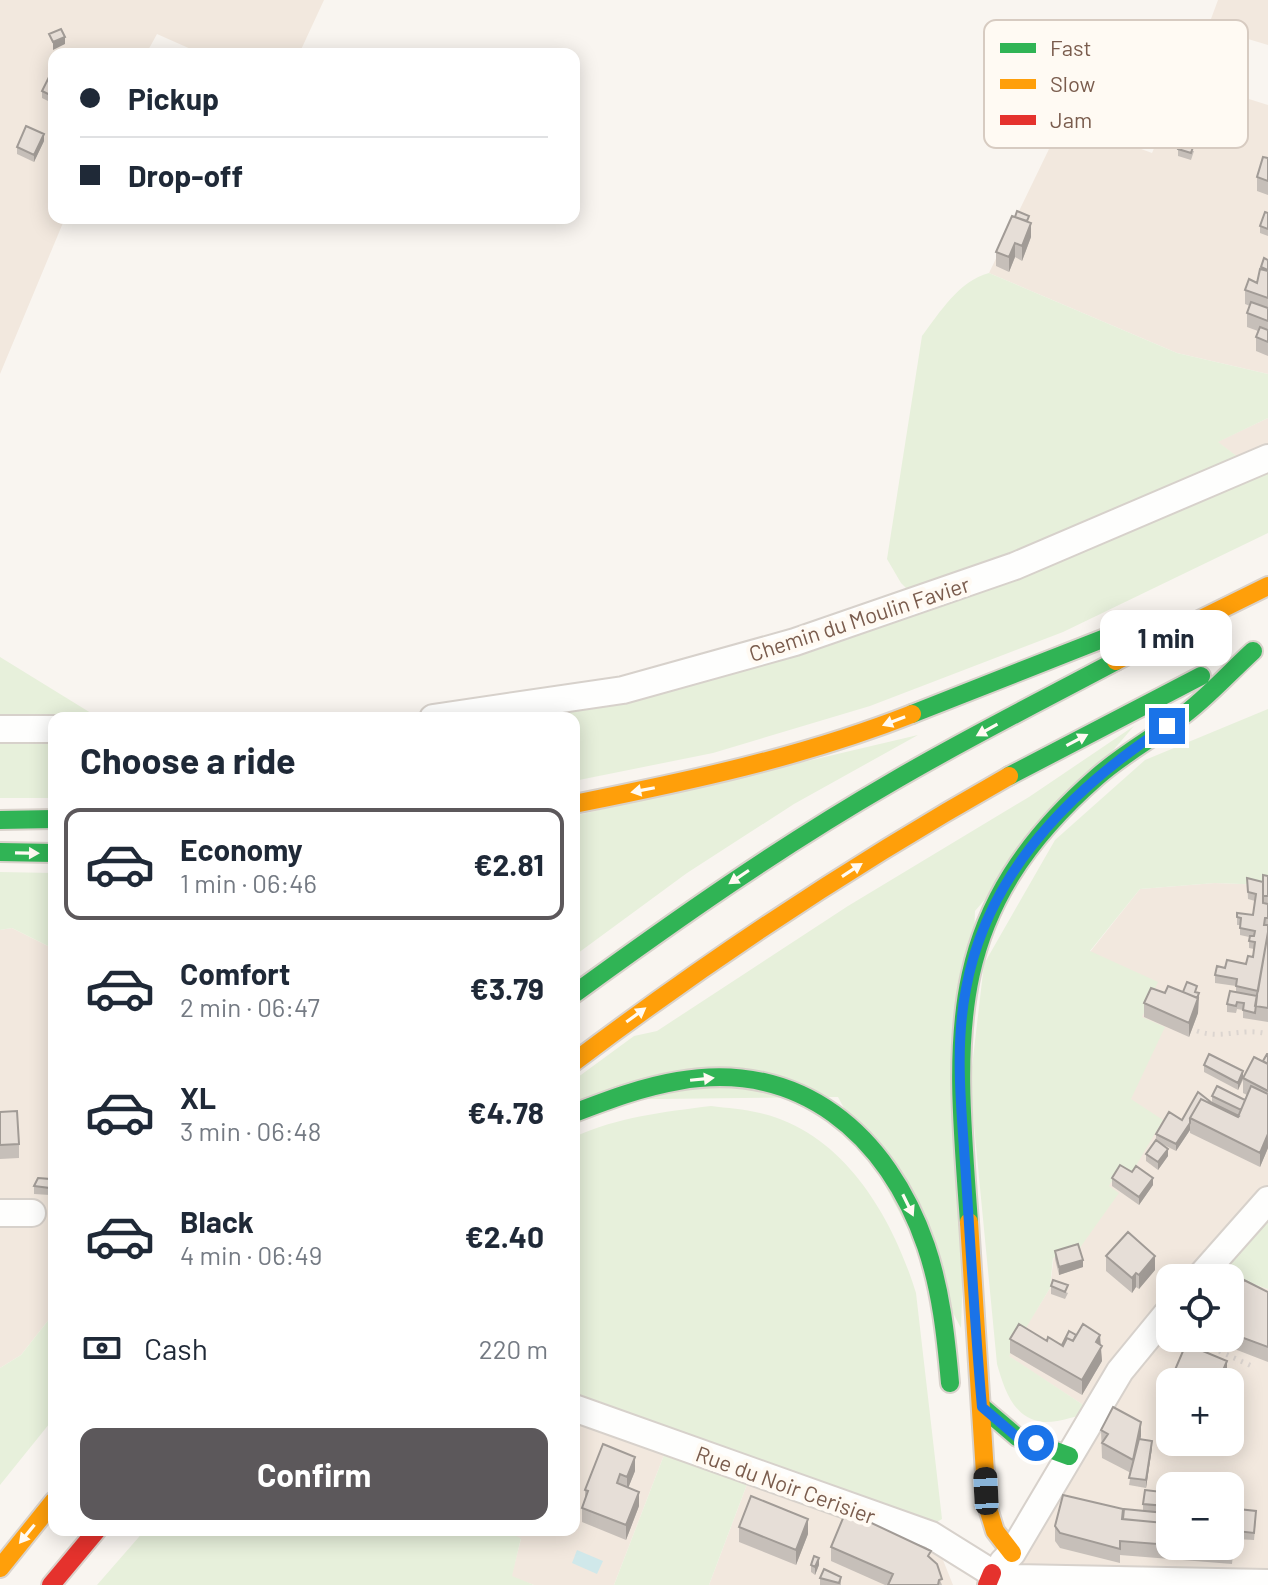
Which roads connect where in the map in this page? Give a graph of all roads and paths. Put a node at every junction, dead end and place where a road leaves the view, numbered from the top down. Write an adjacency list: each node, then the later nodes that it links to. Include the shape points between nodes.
1 (1268, 458): 6 (street, Chemin du Moulin Favier, via 1015,566 795,642 623,690)
2 (1261, 588): 3 (highway); 14 (highway, one-way to 14, via 893,781 787,846)
3 (1208, 597)
4 (1125, 629): 9 (highway, one-way to 9, via 879,727 722,774)
5 (1261, 648): 17 (highway, one-way to 5, via 707,963 925,823 1146,703); 29 (highway, via 1185,714 1131,750 1044,831 1012,869 973,955 959,1075)
6 (474, 712)
7 (0, 729): 8 (street)
8 (48, 729)
9 (580, 803)
10 (48, 819): 11 (highway)
11 (0, 820)
12 (0, 852): 13 (highway, one-way to 13)
13 (48, 853)
14 (580, 990)
15 (1197, 1031): 16 (path, via 1219,1037 1244,1030)
16 (1268, 1034)
17 (580, 1058)
18 (580, 1110): 28 (highway, one-way to 28, via 656,1084 725,1076 775,1083 835,1112 868,1143 899,1186 919,1228 945,1328)
19 (1268, 1200): 22 (street)
20 (0, 1213): 21 (street)
21 (32, 1213)
22 (1211, 1264)
23 (1244, 1290): 24 (path)
24 (1255, 1294)
25 (1156, 1327): 31 (street, via 1120,1371)
26 (1221, 1352): 27 (path)
27 (1254, 1367)
28 (953, 1405)
29 (982, 1407): 31 (highway, via 1017,1437); 36 (highway, via 990,1518 1002,1542)
30 (580, 1410): 36 (street, Rue du Noir Cerisier, via 931,1535)
31 (1069, 1456): 36 (street)
32 (48, 1508): 35 (highway, one-way to 35)
33 (92, 1536): 38 (highway)
34 (968, 1540): 36 (highway)
35 (0, 1568)
36 (1003, 1575): 37 (street)
37 (1268, 1583)
38 (51, 1585)

